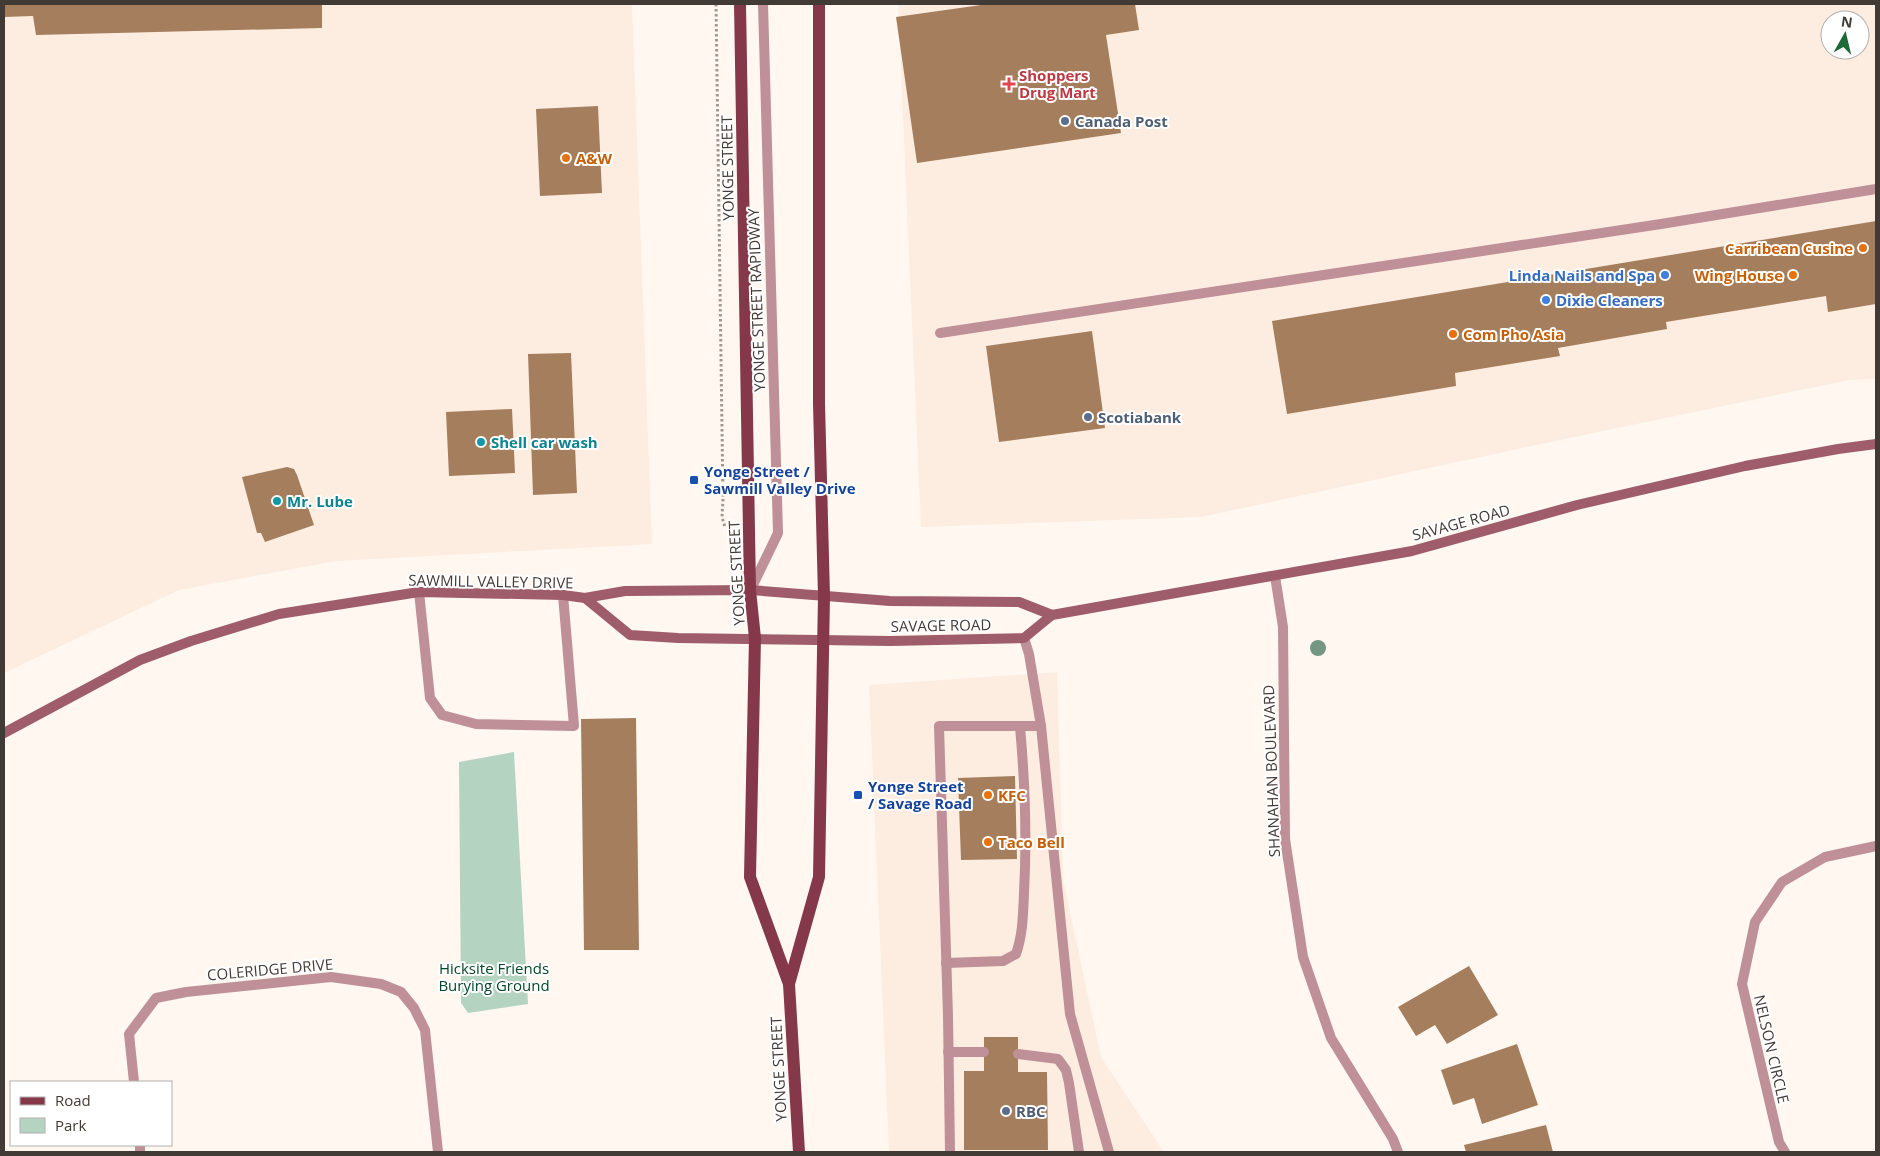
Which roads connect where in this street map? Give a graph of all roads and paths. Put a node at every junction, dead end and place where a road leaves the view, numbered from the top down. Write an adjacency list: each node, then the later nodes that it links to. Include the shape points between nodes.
1 (740, 4): 8 (main road, YONGE STREET)
2 (763, 4): 8 (street, YONGE STREET RAPIDWAY, via 778,534)
3 (819, 4): 11 (main road, YONGE STREET, via 819,404)
4 (1876, 189): 5 (street)
5 (940, 334)
6 (1876, 444): 7 (street, SAVAGE ROAD, via 1745,466 1577,505 1412,551)
7 (1275, 576): 13 (street, SAVAGE ROAD); 32 (street, SHANAHAN BOULEVARD, via 1283,627 1286,839 1303,956 1331,1038)
8 (750, 590): 11 (street, SAWMILL VALLEY DRIVE); 12 (street, SAWMILL VALLEY DRIVE, via 625,591); 14 (main road, YONGE STREET)
9 (419, 592): 10 (street, SAWMILL VALLEY DRIVE); 10 (street, via 430,698 442,715 476,724 574,726); 19 (street, SAWMILL VALLEY DRIVE, via 279,614 191,640 140,660)
10 (563, 595): 12 (street, SAWMILL VALLEY DRIVE)
11 (824, 596): 13 (street, SAVAGE ROAD, via 890,601 1019,602); 16 (main road, YONGE STREET)
12 (585, 598): 14 (street, SAWMILL VALLEY DRIVE, via 630,636)
13 (1052, 615): 15 (street, SAVAGE ROAD)
14 (755, 638): 16 (street, SAWMILL VALLEY DRIVE); 22 (main road, YONGE STREET, via 750,877)
15 (1024, 638): 16 (street, SAVAGE ROAD); 17 (street)
16 (823, 640): 22 (main road, YONGE STREET, via 819,877)
17 (1041, 726): 18 (street); 31 (street, via 1070,1014)
18 (1020, 727): 21 (street, via 1026,853 1021,940 1016,954 1003,961); 21 (street, via 939,726)
19 (4, 732)
20 (1876, 846): 33 (street, NELSON CIRCLE, via 1825,856 1782,882 1755,922 1742,984 1779,1142)
21 (946, 963): 23 (street)
22 (789, 984): 28 (main road, YONGE STREET)
23 (948, 1052): 24 (street); 29 (street)
24 (984, 1052)
25 (1018, 1054): 30 (street, via 1058,1058 1066,1070)
26 (134, 1081): 27 (street, COLERIDGE DRIVE, via 129,1034 156,998 331,976 381,984 402,992 425,1030)
27 (438, 1152)
28 (799, 1152)
29 (950, 1152)
30 (1079, 1152)
31 (1109, 1152)
32 (1398, 1152)
33 (1785, 1152)

